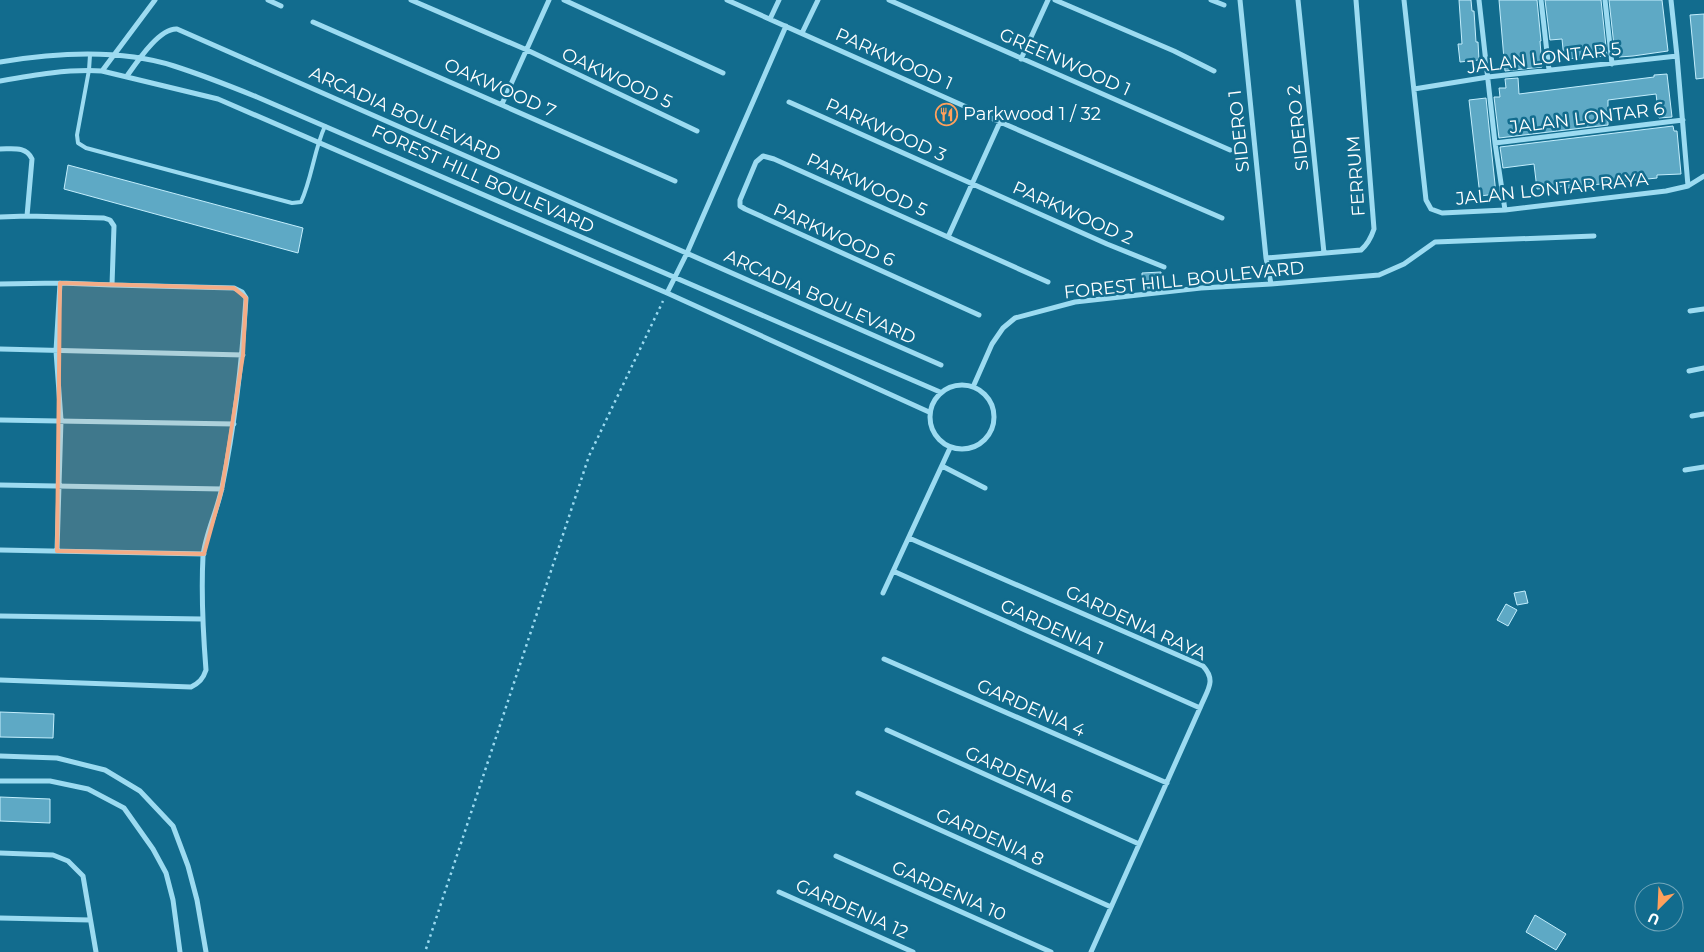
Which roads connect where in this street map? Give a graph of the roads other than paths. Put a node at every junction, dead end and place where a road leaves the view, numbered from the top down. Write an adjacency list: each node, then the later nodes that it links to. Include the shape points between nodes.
1 (155, 0): 29 (street)
2 (268, 0): 21 (street)
3 (411, 0): 27 (street, OAKWOOD 5)
4 (549, 0): 27 (street)
5 (564, 0): 39 (street)
6 (727, 0): 23 (street, PARKWOOD 1)
7 (779, 0): 23 (street)
8 (818, 0): 26 (street)
9 (889, 0): 31 (street, GREENWOOD 1)
10 (1048, 0): 31 (street)
11 (1055, 0): 38 (street)
12 (1211, 0): 22 (street)
13 (1240, 0): 67 (street, SIDERO 1)
14 (1298, 0): 66 (street, SIDERO 2)
15 (1356, 0): 66 (street, FERRUM, via 1374,229 1361,250)
16 (1404, 0): 43 (street, JALAN LONTAR RAYA)
17 (1479, 0): 41 (street)
18 (1542, 0): 36 (street)
19 (1605, 0): 34 (street)
20 (1671, 0): 30 (street)
21 (281, 6)
22 (1224, 6)
23 (770, 19): 25 (street, PARKWOOD 1)
24 (313, 22): 45 (street, OAKWOOD 7)
25 (786, 26): 26 (street, PARKWOOD 1); 65 (street)
26 (802, 33): 47 (street, PARKWOOD 1)
27 (526, 50): 45 (street); 49 (street, OAKWOOD 5)
28 (90, 55): 29 (street, FOREST HILL BOULEVARD); 33 (street, FOREST HILL BOULEVARD, via 44,56); 35 (lane)
29 (113, 56): 32 (street, FOREST HILL BOULEVARD); 37 (street)
30 (1678, 56): 34 (street, JALAN LONTAR 5); 46 (street)
31 (1021, 58): 53 (street, GREENWOOD 1)
32 (139, 59): 40 (street, ARCADIA BOULEVARD); 48 (street, FOREST HILL BOULEVARD, via 173,66 257,96); 65 (street, ARCADIA BOULEVARD, via 168,30 178,29)
33 (0, 62)
34 (1612, 64): 36 (street, JALAN LONTAR 5)
35 (89, 70): 37 (street, FOREST HILL BOULEVARD); 42 (street, FOREST HILL BOULEVARD, via 36,74); 50 (lane, via 77,135 78,143 86,148 292,204 301,202 305,193)
36 (1549, 70): 41 (street, JALAN LONTAR 5)
37 (102, 71): 40 (street, FOREST HILL BOULEVARD)
38 (1214, 71)
39 (723, 73)
40 (127, 76): 50 (street, FOREST HILL BOULEVARD, via 218,99)
41 (1488, 77): 43 (street, JALAN LONTAR 5); 51 (street)
42 (0, 81)
43 (1414, 89): 59 (street, JALAN LONTAR RAYA, via 1431,209 1442,213)
44 (789, 102): 57 (street, PARKWOOD 3)
45 (502, 104): 56 (street, OAKWOOD 7)
46 (1683, 120): 51 (street, JALAN LONTAR 6); 58 (street)
47 (1000, 122): 57 (street); 62 (street, PARKWOOD 1)
48 (325, 126): 50 (lane); 69 (street, FOREST HILL BOULEVARD)
49 (697, 131)
50 (318, 142): 75 (street, FOREST HILL BOULEVARD)
51 (1495, 143): 59 (street)
52 (0, 149): 60 (street, via 30,153)
53 (1230, 150)
54 (774, 159): 64 (street, PARKWOOD 5); 78 (street, PARKWOOD 6, via 763,156 756,162 740,206)
55 (1704, 176): 58 (street, JALAN LONTAR RAYA)
56 (675, 181)
57 (971, 183): 64 (street); 68 (street, PARKWOOD 2)
58 (1688, 186): 59 (street, JALAN LONTAR RAYA)
59 (1505, 210)
60 (27, 216): 61 (street); 74 (street, via 110,220 114,226)
61 (0, 217)
62 (1222, 218)
63 (1594, 236): 73 (street, FOREST HILL BOULEVARD, via 1435,242 1404,264 1379,275)
64 (948, 237): 70 (street, PARKWOOD 5)
65 (688, 253): 69 (street); 82 (street, ARCADIA BOULEVARD)
66 (1324, 253): 67 (street, FERRUM)
67 (1266, 258): 73 (street, SIDERO 1)
68 (1164, 267)
69 (674, 277): 75 (street); 86 (street, FOREST HILL BOULEVARD)
70 (1048, 282)
71 (60, 283): 72 (street); 74 (street); 80 (street)
72 (0, 284)
73 (1271, 284): 85 (street, FOREST HILL BOULEVARD, via 1075,302 1015,318 992,344)
74 (112, 285): 81 (street, via 234,288 242,292 246,298)
75 (666, 293): 87 (street, FOREST HILL BOULEVARD)
76 (1704, 308): 77 (street)
77 (1690, 311)
78 (979, 315)
79 (0, 349): 80 (street)
80 (56, 350): 81 (street); 91 (street)
81 (243, 355): 92 (street)
82 (940, 365)
83 (1704, 368): 84 (street)
84 (1689, 371)
85 (973, 386): 86 (street, via 950,386); 93 (street, via 983,392 992,406 994,423 990,434 973,448)
86 (940, 392): 87 (street)
87 (929, 412): 93 (street, via 933,434)
88 (1704, 414): 89 (street)
89 (1692, 416)
90 (0, 420): 91 (street)
91 (61, 420): 92 (street); 98 (street)
92 (234, 424): 100 (street)
93 (950, 448): 94 (street)
94 (942, 466): 99 (street); 101 (street)
95 (1704, 467): 96 (street)
96 (1685, 470)
97 (0, 485): 98 (street)
98 (59, 486): 100 (street); 103 (street)
99 (985, 488)
100 (222, 489): 104 (street)
101 (909, 538): 105 (street); 111 (street, GARDENIA RAYA, via 1203,666 1211,681)
102 (0, 550): 103 (street)
103 (57, 551): 104 (street)
104 (204, 554): 108 (street)
105 (893, 570): 106 (street); 111 (street, GARDENIA 1)
106 (883, 593)
107 (0, 616): 108 (street)
108 (202, 619): 110 (street, via 206,670 200,683 191,687)
109 (884, 658): 115 (street, GARDENIA 4)
110 (0, 680)
111 (1200, 708): 115 (street, GARDENIA RAYA)
112 (886, 730): 117 (street, GARDENIA 6)
113 (0, 756): 126 (street, via 57,758 105,770 140,791 173,826 197,900)
114 (0, 781): 125 (street, via 50,781 88,789 124,808 154,850 166,874)
115 (1167, 783): 117 (street, GARDENIA RAYA)
116 (858, 793): 121 (street, GARDENIA 8)
117 (1139, 844): 121 (street, GARDENIA RAYA)
118 (0, 853): 123 (street, via 53,854 68,860 83,876)
119 (836, 856): 128 (street, GARDENIA 10)
120 (779, 892): 127 (street, GARDENIA 12)
121 (1111, 907): 129 (street, GARDENIA RAYA)
122 (0, 918): 123 (street)
123 (90, 920): 124 (street)
124 (96, 952)
125 (180, 952)
126 (206, 952)
127 (913, 952)
128 (1051, 952)
129 (1091, 952)

